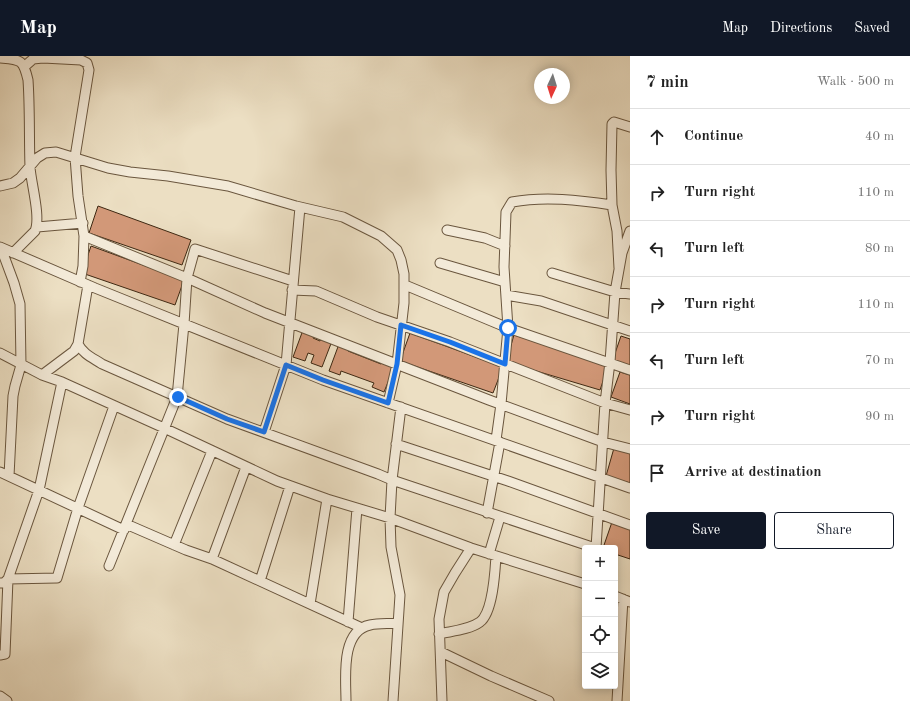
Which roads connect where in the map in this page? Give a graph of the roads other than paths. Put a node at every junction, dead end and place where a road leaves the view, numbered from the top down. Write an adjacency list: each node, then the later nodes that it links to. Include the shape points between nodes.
1 (0, 58): 2 (street, via 14,59)
2 (25, 66): 4 (street, via 33,59 43,58 81,60 88,63); 5 (street, via 29,99)
3 (630, 127): 7 (street, via 614,122 612,124)
4 (75, 157): 5 (street, via 56,152 45,153); 8 (street, via 108,168 228,186); 9 (street)
5 (30, 166): 6 (street, via 20,178); 10 (street)
6 (0, 186)
7 (612, 205): 14 (street, via 530,199 512,202 506,212); 19 (street, via 617,231)
8 (300, 207): 24 (street, via 343,217 381,236 397,250 402,260); 25 (street)
9 (83, 223): 10 (street); 13 (street)
10 (37, 227): 16 (street)
11 (447, 230): 14 (street, via 485,238)
12 (630, 231): 17 (street)
13 (84, 236): 21 (street); 23 (street)
14 (505, 246): 22 (street)
15 (1, 248): 16 (street); 40 (street, via 20,304)
16 (13, 253): 23 (street)
17 (626, 253): 19 (street)
18 (440, 263): 22 (street)
19 (619, 268): 26 (street)
20 (552, 273): 26 (street)
21 (187, 278): 25 (street, via 195,249); 29 (street); 30 (street)
22 (505, 282): 28 (street)
23 (84, 283): 30 (street); 35 (street)
24 (404, 284): 31 (street); 33 (street)
25 (292, 285): 29 (street); 31 (street, via 316,291)
26 (615, 292): 27 (street); 32 (street)
27 (630, 294)
28 (506, 295): 32 (street, via 541,302); 33 (street)
29 (289, 322): 38 (street); 41 (street)
30 (184, 324): 41 (street); 45 (street)
31 (401, 325): 38 (street); 39 (street)
32 (613, 325): 34 (street); 37 (street)
33 (508, 328): 37 (street); 39 (street)
34 (630, 331)
35 (78, 344): 43 (street); 45 (street, via 81,350 102,364)
36 (0, 353): 40 (street)
37 (610, 362): 42 (street); 47 (street)
38 (397, 364): 46 (street); 48 (street)
39 (505, 364): 47 (street); 48 (street)
40 (21, 365): 43 (street); 60 (street, via 15,386)
41 (286, 365): 46 (street); 53 (street)
42 (630, 370)
43 (42, 375): 44 (street)
44 (62, 382): 49 (street); 66 (street)
45 (178, 397): 52 (street); 53 (street)
46 (388, 403): 50 (street)
47 (606, 403): 51 (street); 55 (street)
48 (501, 404): 54 (street); 55 (street)
49 (114, 406): 52 (street); 68 (street)
50 (401, 407): 54 (street); 56 (street)
51 (630, 410)
52 (164, 428): 58 (street); 75 (street)
53 (264, 432): 63 (street)
54 (498, 441): 61 (street); 62 (street)
55 (603, 442): 57 (street); 62 (street)
56 (396, 444): 61 (street); 63 (street)
57 (630, 449)
58 (212, 451): 59 (street); 76 (street)
59 (246, 467): 64 (street); 81 (street)
60 (4, 474): 66 (street)
61 (494, 476): 70 (street); 71 (street)
62 (600, 477): 65 (street); 71 (street)
63 (392, 480): 70 (street); 73 (street)
64 (290, 486): 67 (street); 84 (street)
65 (630, 488)
66 (39, 490): 68 (street); 83 (street)
67 (327, 499): 69 (street); 87 (street)
68 (78, 508): 75 (street); 83 (street, via 57,578)
69 (357, 508): 73 (street); 88 (street)
70 (487, 513): 72 (street)
71 (598, 514): 74 (street); 78 (street)
72 (500, 517): 77 (street); 80 (street)
73 (390, 518): 79 (street); 89 (street, via 391,547 400,595)
74 (630, 525)
75 (125, 527): 76 (street); 82 (street)
76 (174, 545): 81 (street)
77 (587, 545)
78 (596, 545)
79 (471, 548): 80 (street); 91 (street, via 444,592)
80 (492, 555): 85 (street); 91 (street, via 492,596 485,616 473,626)
81 (212, 559): 84 (street)
82 (109, 566)
83 (4, 581): 93 (street, via 5,654)
84 (260, 581): 87 (street)
85 (582, 583)
86 (623, 599): 100 (street)
87 (310, 604): 88 (street)
88 (348, 622): 90 (street)
89 (398, 623): 90 (street, via 369,625); 97 (street)
90 (362, 628): 96 (street, via 352,638 348,649)
91 (439, 634): 92 (street)
92 (441, 652): 98 (street); 99 (street)
93 (0, 655)
94 (0, 696): 95 (street)
95 (7, 701)
96 (346, 701)
97 (394, 701)
98 (442, 701)
99 (549, 701)
100 (617, 701)

